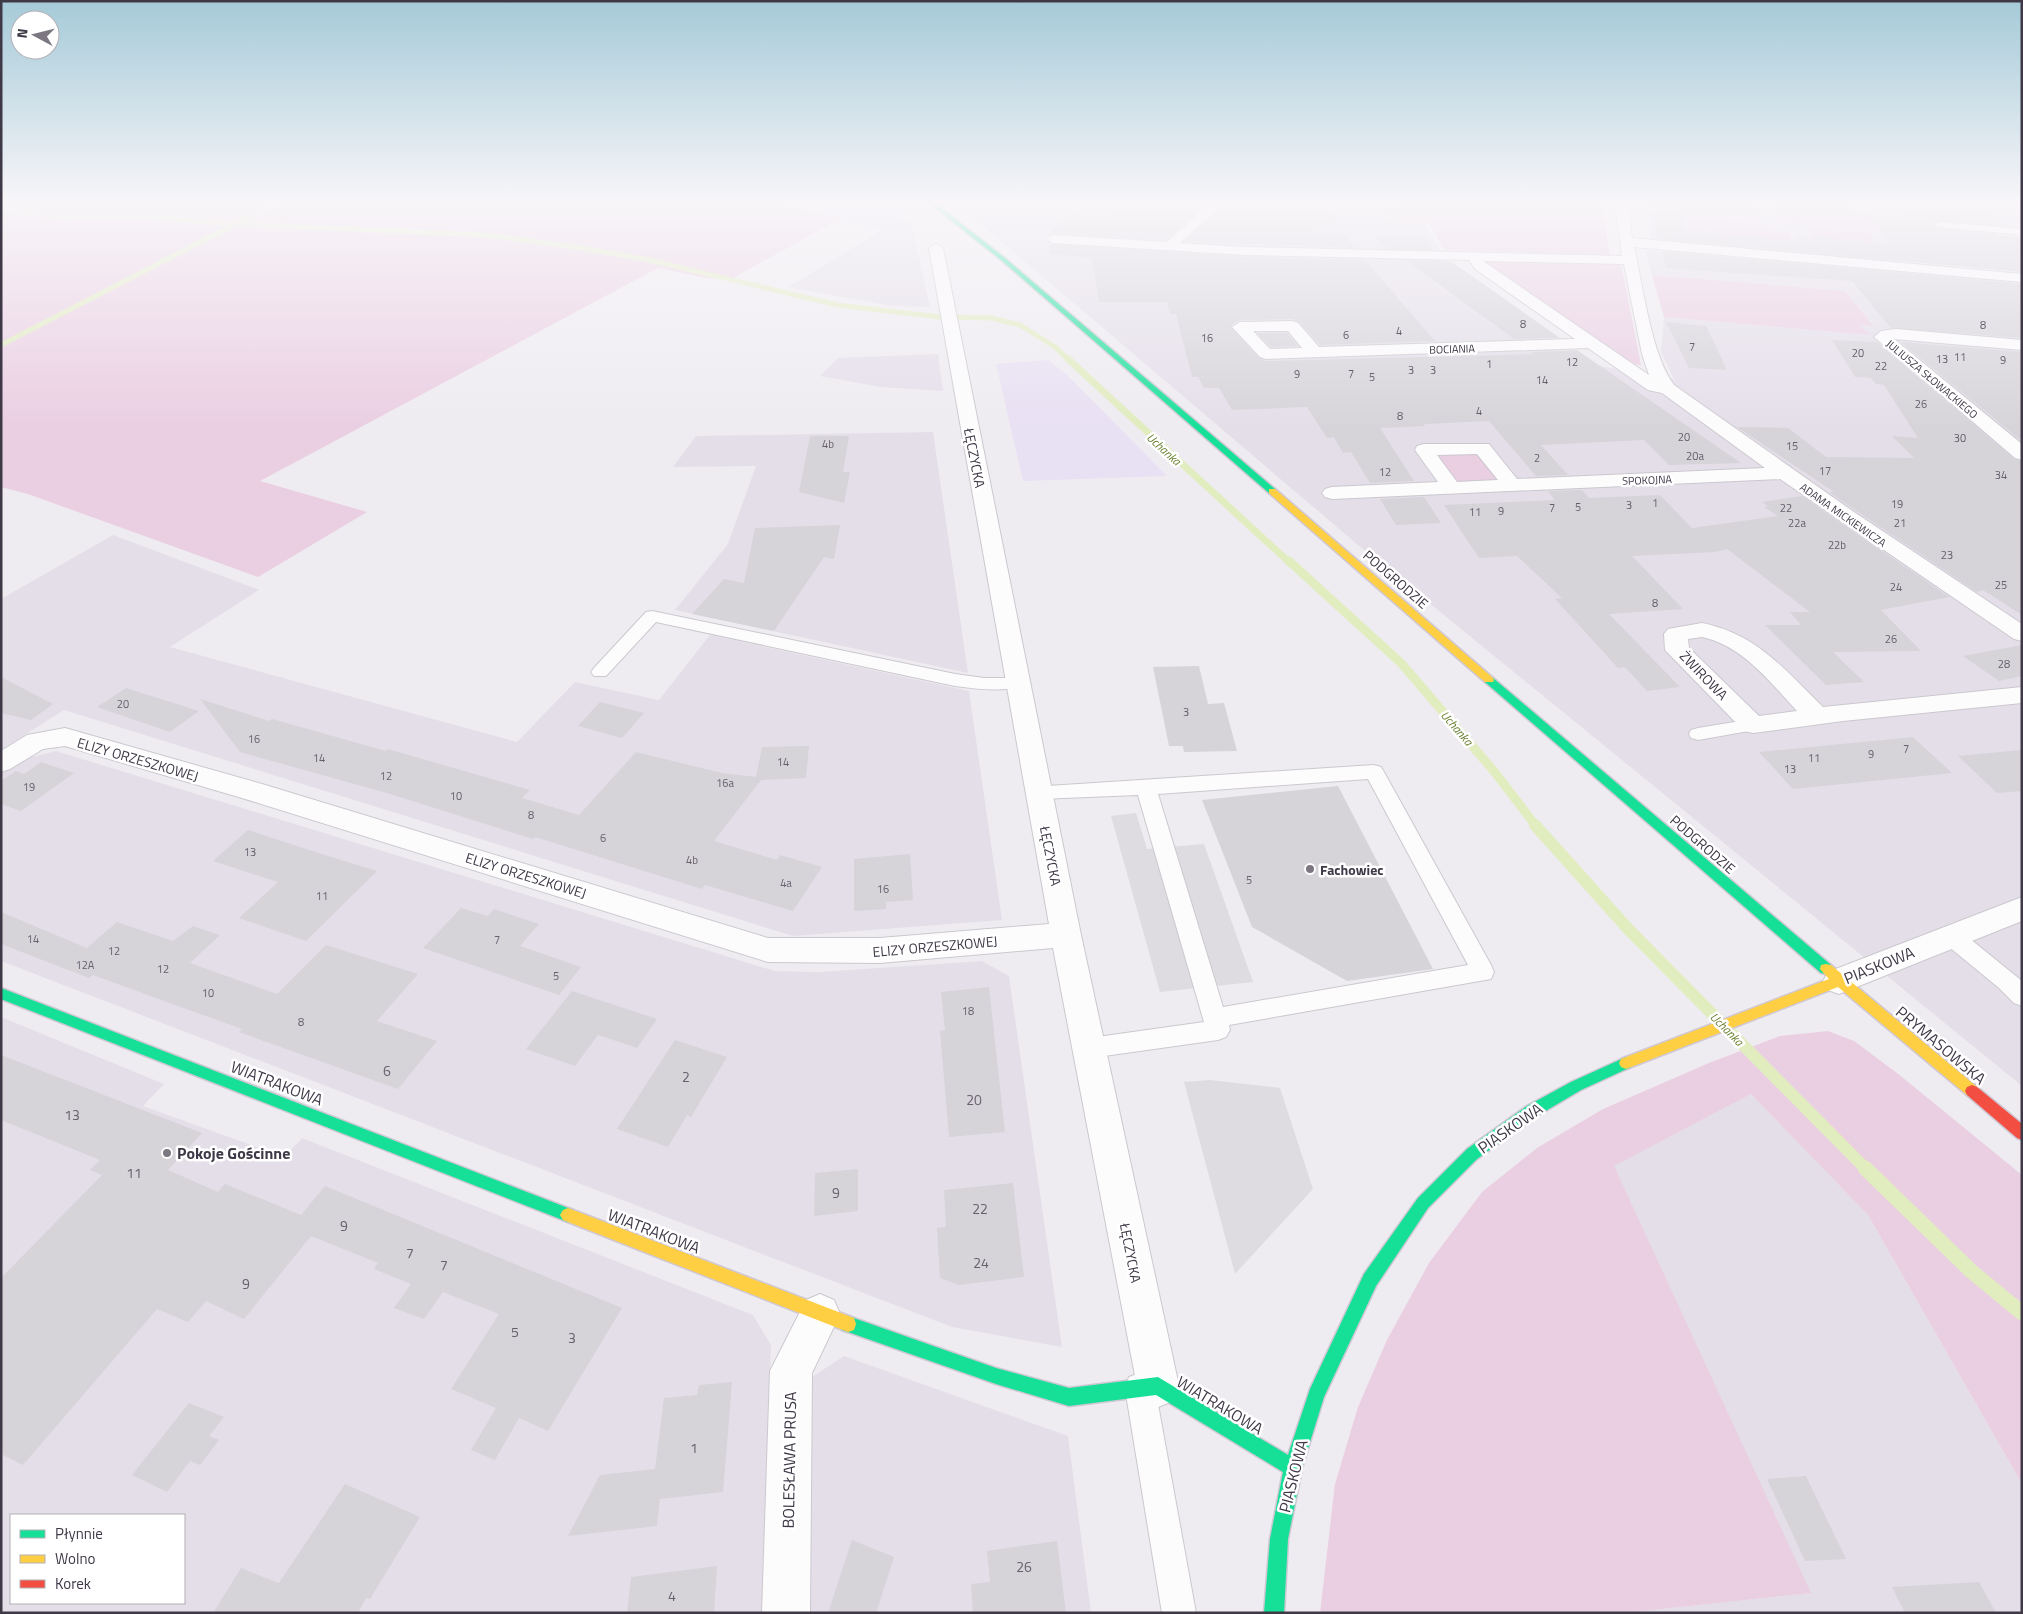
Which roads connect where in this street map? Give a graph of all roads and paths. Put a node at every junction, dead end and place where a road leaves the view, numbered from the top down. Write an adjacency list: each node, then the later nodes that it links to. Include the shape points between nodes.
1 (941, 278): 16 (street, ŁĘCZYCKA)
2 (1025, 278): 27 (main road, PODGRODZIE)
3 (1498, 278): 5 (street, ADAMA MICKIEWICZA)
4 (1634, 278): 8 (street, ADAMA MICKIEWICZA, via 1650,354 1657,374)
5 (1590, 343): 7 (street, BOCIANIA); 8 (street, ADAMA MICKIEWICZA, via 1654,386)
6 (2022, 345): 9 (street, JULIUSZA SŁOWACKIEGO, via 1896,334 1882,337)
7 (1314, 353)
8 (1668, 389): 10 (street, ADAMA MICKIEWICZA)
9 (2017, 447)
10 (1783, 474): 11 (street, SPOKOJNA); 14 (street, ADAMA MICKIEWICZA)
11 (1512, 485): 12 (street, SPOKOJNA); 12 (street, via 1482,448 1424,450)
12 (1452, 488): 13 (street, SPOKOJNA)
13 (1332, 493)
14 (2022, 634)
15 (600, 672): 16 (lane, via 652,616 955,680 984,684)
16 (1019, 682): 23 (street, ŁĘCZYCKA)
17 (2022, 695): 18 (street)
18 (1817, 716): 19 (street); 19 (street, ŻWIROWA, via 1747,648 1731,637 1702,630 1676,634 1678,650)
19 (1753, 726): 20 (lane)
20 (1698, 734)
21 (1, 763): 25 (street, ELIZY ORZESZKOWEJ, via 36,741 65,738 252,791 768,950 870,951)
22 (1146, 788): 23 (lane); 30 (lane); 30 (lane, via 1374,772 1482,972)
23 (1039, 792): 25 (street, ŁĘCZYCKA)
24 (2022, 908): 26 (street, PIASKOWA)
25 (1066, 935): 31 (street, ŁĘCZYCKA)
26 (1951, 936): 27 (street, PIASKOWA); 29 (lane)
27 (1839, 981): 32 (main road, PRYMASOWSKA); 35 (main road, PIASKOWA, via 1576,1086 1532,1111 1472,1154 1423,1203 1370,1280 1316,1395)
28 (1, 993): 33 (main road, WIATRAKOWA)
29 (2022, 996)
30 (1214, 1018): 31 (lane, via 1218,1030)
31 (1090, 1048): 34 (street, ŁĘCZYCKA)
32 (2022, 1133)
33 (820, 1314): 34 (main road, WIATRAKOWA, via 996,1376 1069,1397); 36 (street, BOLESŁAWA PRUSA, via 791,1371)
34 (1149, 1387): 35 (main road, WIATRAKOWA); 37 (lane)
35 (1293, 1468): 38 (main road, PIASKOWA, via 1279,1539)
36 (786, 1613)
37 (1179, 1613)
38 (1274, 1613)

